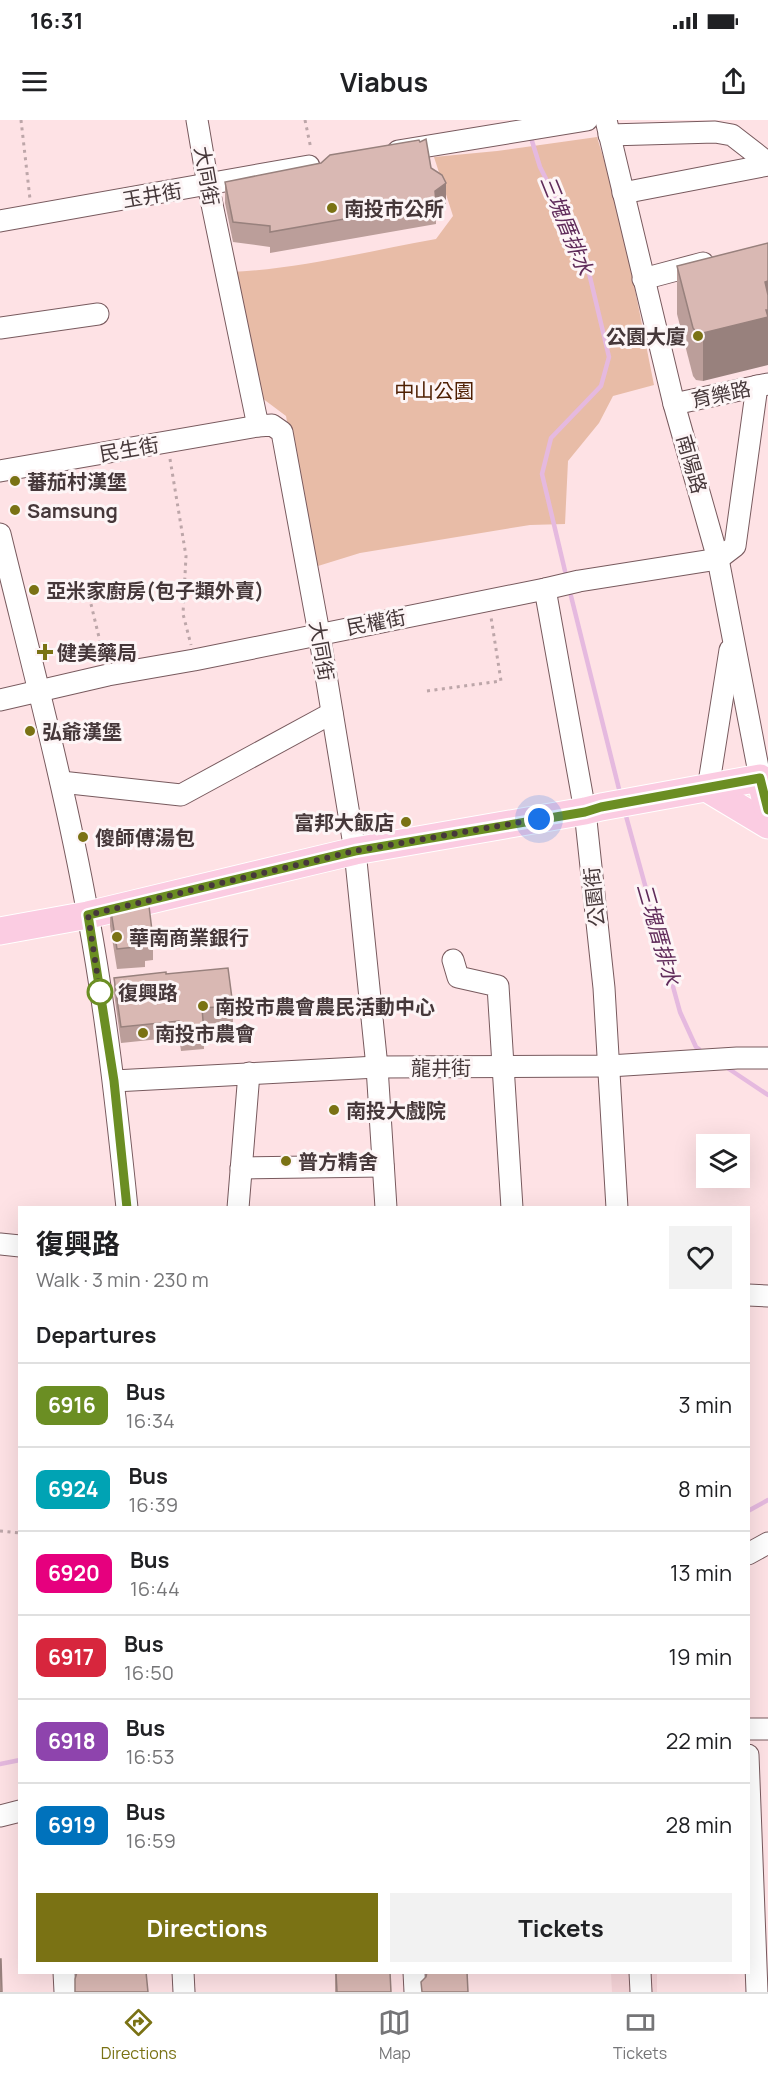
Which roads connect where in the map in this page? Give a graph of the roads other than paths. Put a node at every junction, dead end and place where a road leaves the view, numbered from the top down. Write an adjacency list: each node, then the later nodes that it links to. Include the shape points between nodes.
1 (197, 120): 9 (street, 大同街)
2 (587, 120): 4 (street)
3 (683, 126): 5 (street); 8 (street, via 732,135)
4 (488, 128): 6 (street)
5 (607, 128): 10 (street, 南陽路)
6 (383, 153)
7 (320, 164): 9 (street, 玉井街)
8 (768, 164): 10 (street)
9 (208, 185): 11 (street, 玉井街); 18 (street, 大同街)
10 (623, 193): 13 (street, 南陽路)
11 (0, 221)
12 (722, 259): 13 (street)
13 (643, 279): 17 (street, 南陽路)
14 (98, 314): 15 (street)
15 (0, 328)
16 (762, 385): 17 (street, 育樂路); 21 (street, via 735,546)
17 (674, 404): 21 (street, 南陽路)
18 (258, 426): 19 (street, 民生街); 23 (street, 大同街, via 272,425 282,432)
19 (0, 471)
20 (0, 534): 25 (street)
21 (718, 559): 22 (street, 民權街); 24 (street, 南陽路)
22 (544, 589): 23 (street, 民權街); 32 (street, 公園街)
23 (319, 633): 25 (street, 民權街); 27 (street, 大同街)
24 (733, 635): 28 (street, 南陽路); 30 (street)
25 (39, 691): 26 (street, 民權街); 29 (street)
26 (0, 700)
27 (332, 713): 29 (street, via 181,795); 34 (street, 大同街)
28 (764, 777): 30 (main road); 31 (main road, 南陽路)
29 (61, 782): 35 (street)
30 (708, 789): 32 (main road); 33 (main road)
31 (768, 810)
32 (585, 812): 34 (main road); 39 (street, 公園街)
33 (768, 825)
34 (355, 851): 35 (main road); 40 (street, 大同街)
35 (88, 915): 36 (main road); 43 (street)
36 (0, 931)
37 (453, 960): 41 (street, via 458,977 498,986)
38 (768, 1058): 39 (street, 龍井街)
39 (609, 1065): 41 (street, 龍井街); 50 (street, 公園街)
40 (377, 1067): 41 (street, 龍井街); 42 (street, 龍井街); 44 (street, 大同街)
41 (504, 1067): 49 (street)
42 (249, 1073): 43 (street, 龍井街); 45 (street)
43 (114, 1081): 46 (street)
44 (383, 1166): 45 (street); 48 (street, 大同街)
45 (241, 1168): 47 (street)
46 (127, 1206)
47 (238, 1206)
48 (386, 1206)
49 (512, 1206)
50 (617, 1206)
51 (0, 1244): 52 (street)
52 (18, 1246)
53 (750, 1295): 54 (street)
54 (768, 1296)
55 (768, 1543): 56 (street)
56 (750, 1553)
57 (750, 1729): 58 (street)
58 (768, 1729)
59 (750, 1808): 70 (street)
60 (18, 1812): 61 (street)
61 (0, 1816)
62 (64, 1974): 66 (street)
63 (183, 1974): 67 (street)
64 (414, 1974): 68 (street)
65 (640, 1974): 69 (street)
66 (65, 1992)
67 (184, 1992)
68 (415, 1992)
69 (640, 1992)
70 (757, 1992)

